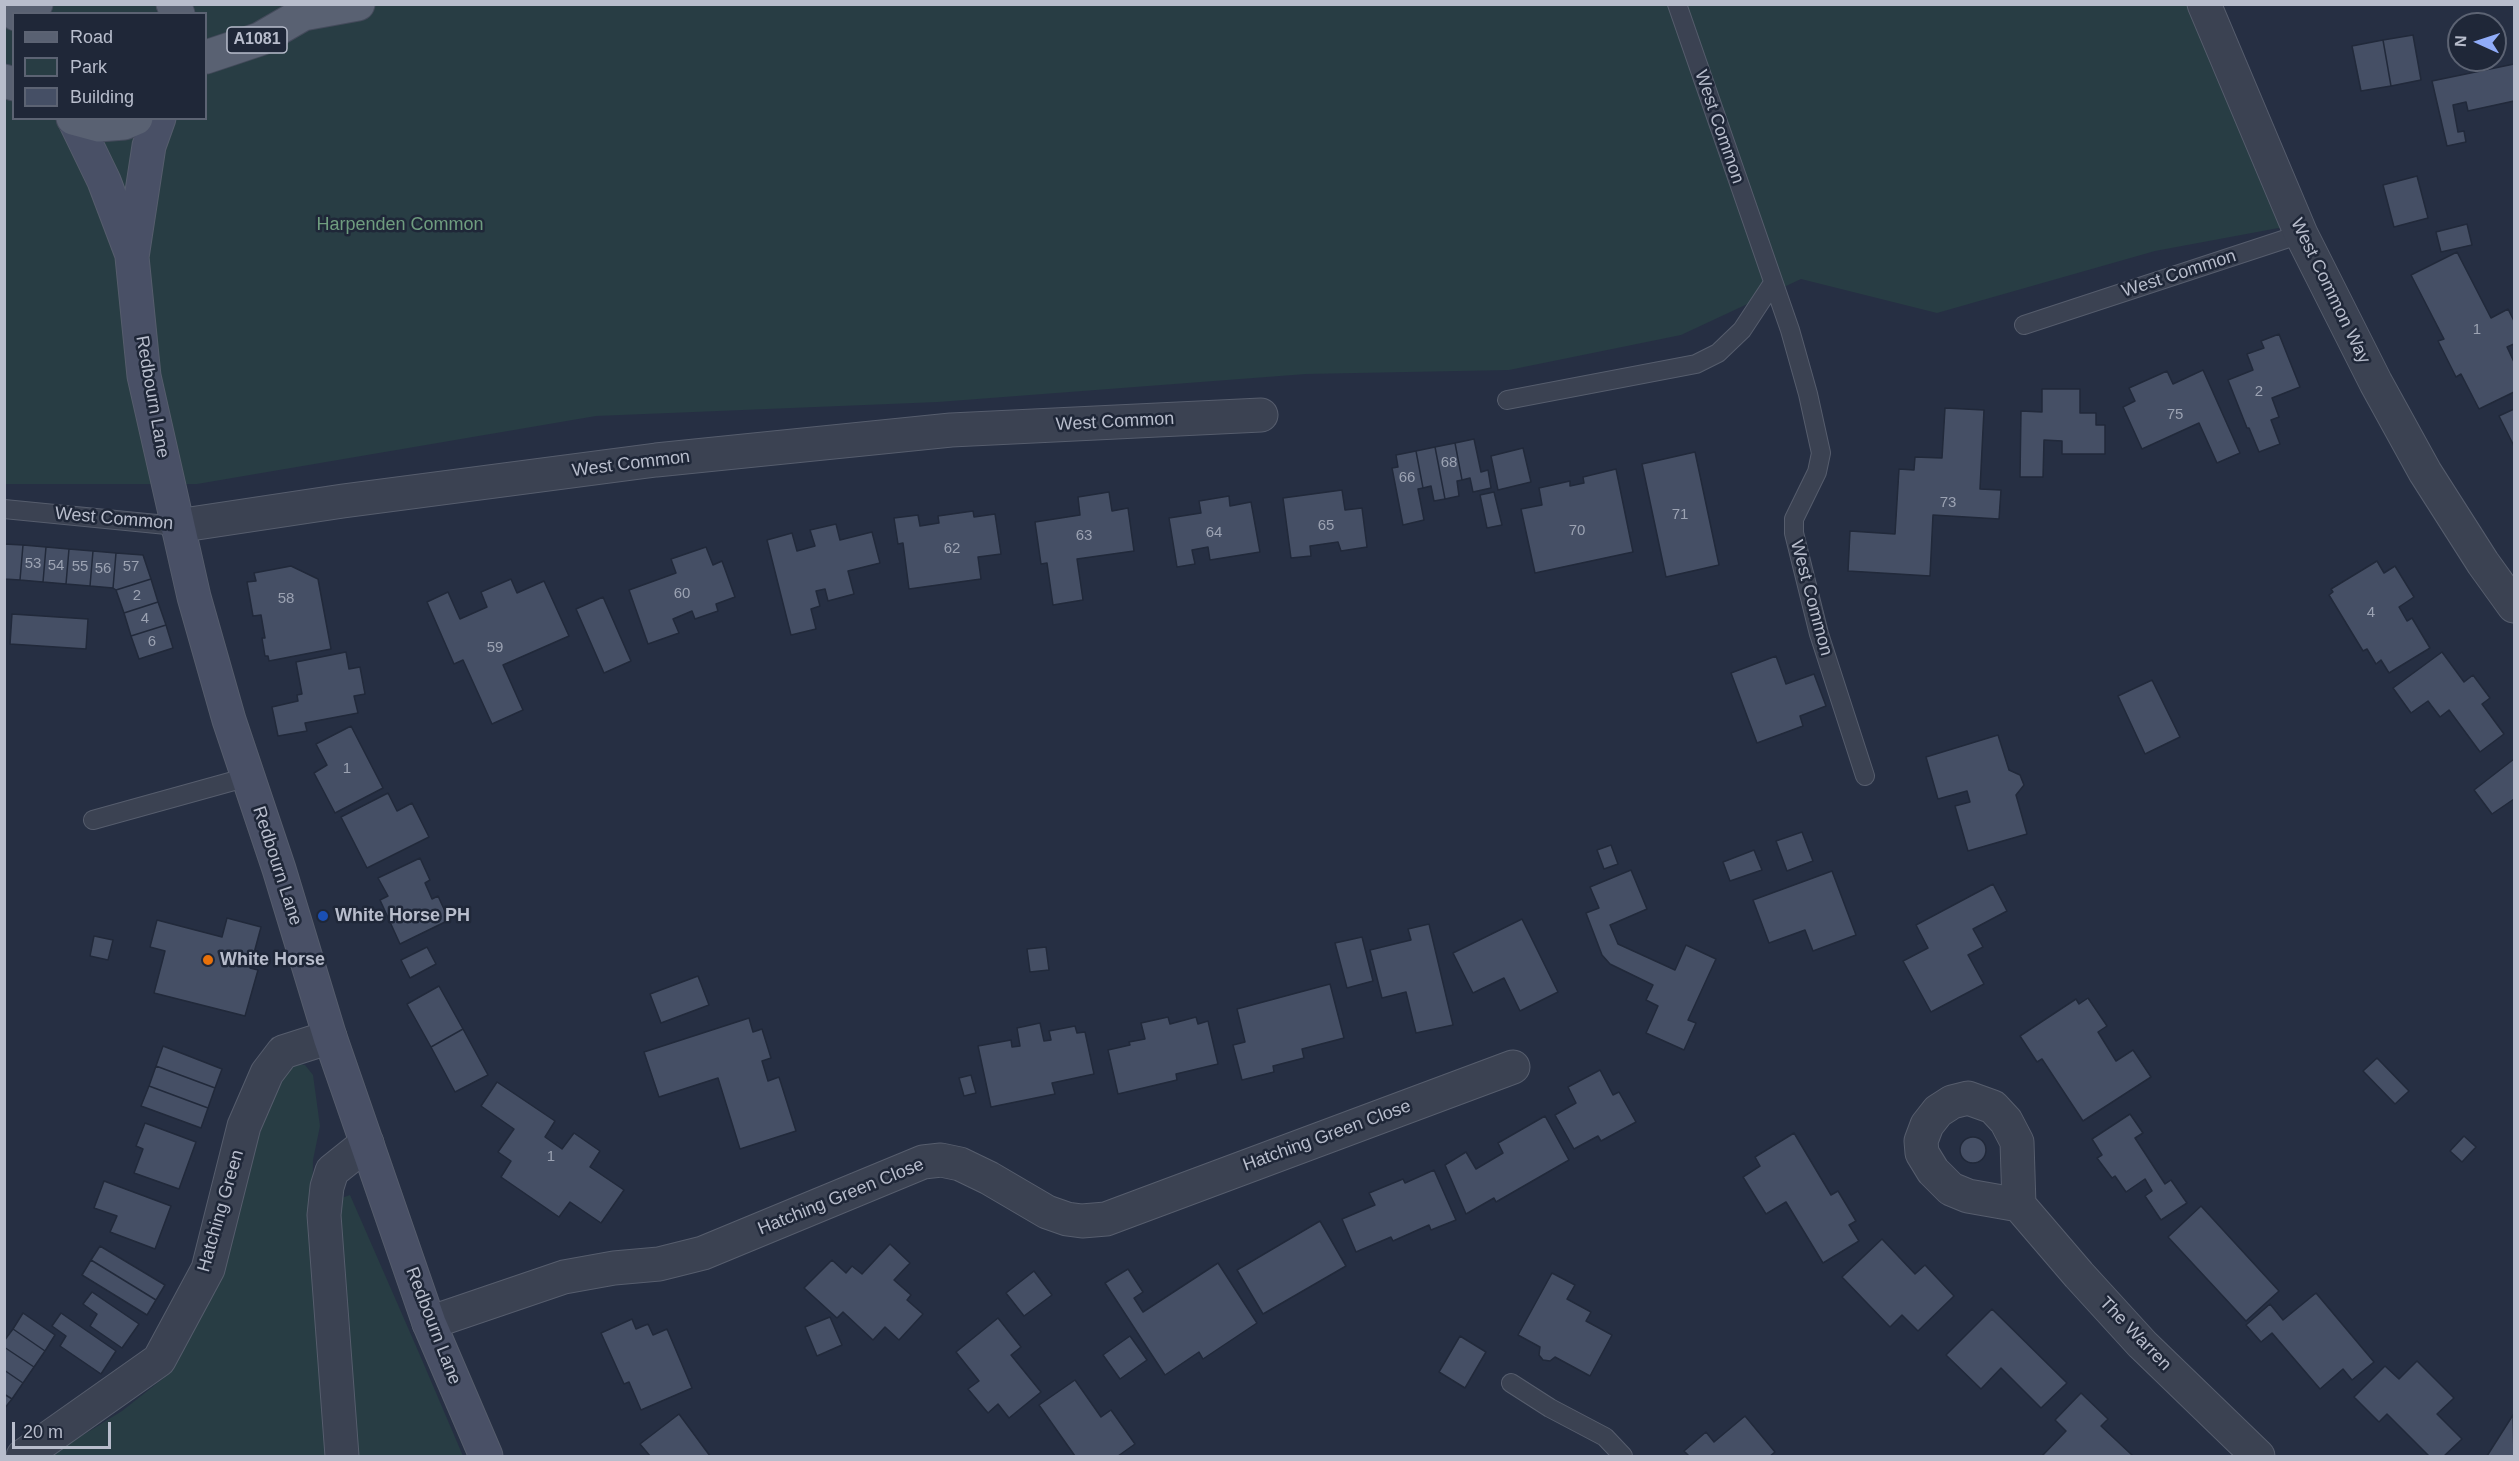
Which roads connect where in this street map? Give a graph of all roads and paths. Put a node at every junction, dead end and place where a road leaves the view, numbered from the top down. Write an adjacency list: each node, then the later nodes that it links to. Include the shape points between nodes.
1 (36, 4): 6 (main road)
2 (358, 4): 5 (main road, A1081)
3 (1677, 4): 14 (lane, West Common)
4 (2204, 4): 12 (street, West Common Way)
5 (294, 9): 7 (main road, A1081, via 260,39)
6 (18, 12)
7 (207, 57)
8 (74, 120): 13 (main road, Redbourn Lane, via 104,181)
9 (78, 120): 10 (main road, via 99,125)
10 (131, 120)
11 (158, 120): 13 (main road, Redbourn Lane, via 149,146)
12 (2301, 234): 15 (lane, West Common); 20 (street, West Common Way, via 2425,472)
13 (132, 257): 19 (main road, Redbourn Lane, via 144,376)
14 (1773, 283): 16 (lane, via 1742,330 1718,353 1696,364); 22 (lane, West Common, via 1799,362 1821,453 1817,472 1794,519 1794,533 1819,634)
15 (2024, 325)
16 (1508, 400)
17 (1261, 415): 19 (street, West Common, via 951,430 668,459)
18 (4, 510): 19 (lane, West Common)
19 (177, 526): 23 (main road, Redbourn Lane)
20 (2499, 565): 21 (street, West Common Way)
21 (2514, 606)
22 (1865, 776)
23 (248, 777): 24 (lane); 25 (main road, Redbourn Lane)
24 (93, 820)
25 (330, 1037): 27 (main road, Redbourn Lane); 31 (street, Hatching Green, via 283,1052 267,1072 244,1126 208,1269 159,1360)
26 (1513, 1067): 29 (street, Hatching Green Close, via 1106,1219 1068,1219 1047,1212 960,1164 923,1162 703,1253 659,1264 564,1277)
27 (367, 1143): 29 (main road, Redbourn Lane); 32 (street, via 332,1171 324,1215)
28 (2019, 1204): 35 (street, The Warren, via 2142,1344)
29 (429, 1323): 33 (main road, Redbourn Lane)
30 (1511, 1383): 34 (lane, via 1605,1437)
31 (23, 1456)
32 (342, 1456)
33 (486, 1456)
34 (1623, 1456)
35 (2258, 1456)

